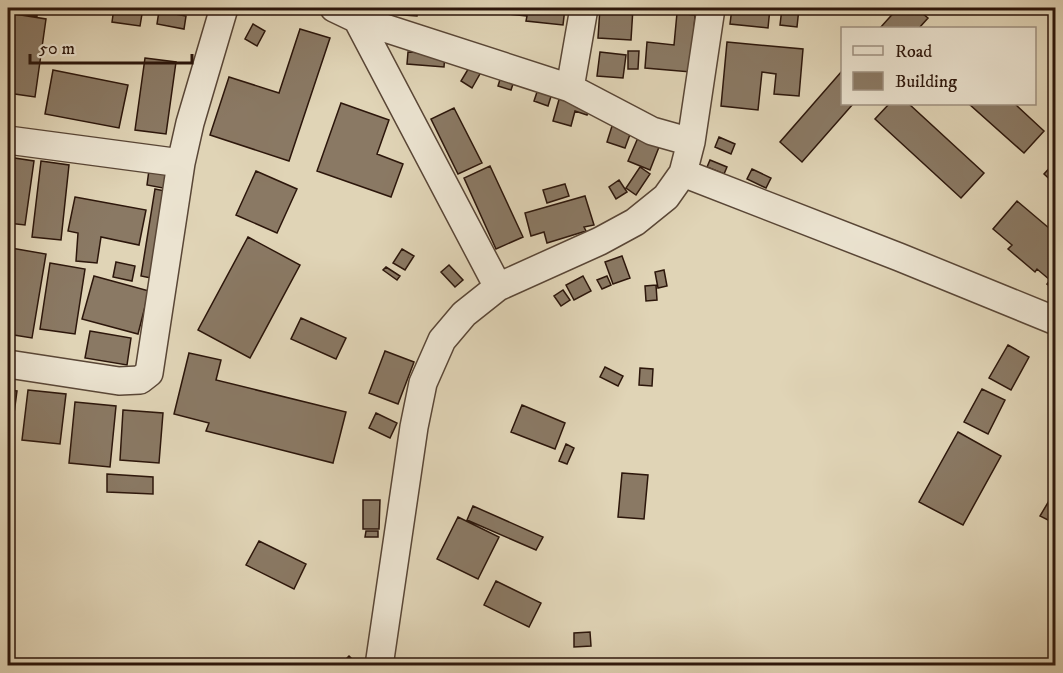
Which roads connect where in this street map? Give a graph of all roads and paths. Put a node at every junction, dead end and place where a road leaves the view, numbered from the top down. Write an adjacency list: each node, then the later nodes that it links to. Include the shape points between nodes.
1 (224, 8): 8 (street)
2 (584, 8): 5 (street)
3 (711, 8): 7 (street)
4 (350, 11): 5 (street); 10 (street)
5 (570, 88): 7 (street, via 652,131)
6 (8, 140): 8 (street)
7 (691, 142): 9 (street)
8 (181, 163): 12 (street, via 149,373 140,380 119,381)
9 (683, 173): 10 (street, via 666,197 635,222); 11 (street)
10 (498, 287): 13 (street, via 464,314 442,340 423,383)
11 (1056, 321)
12 (8, 364)
13 (379, 666)

